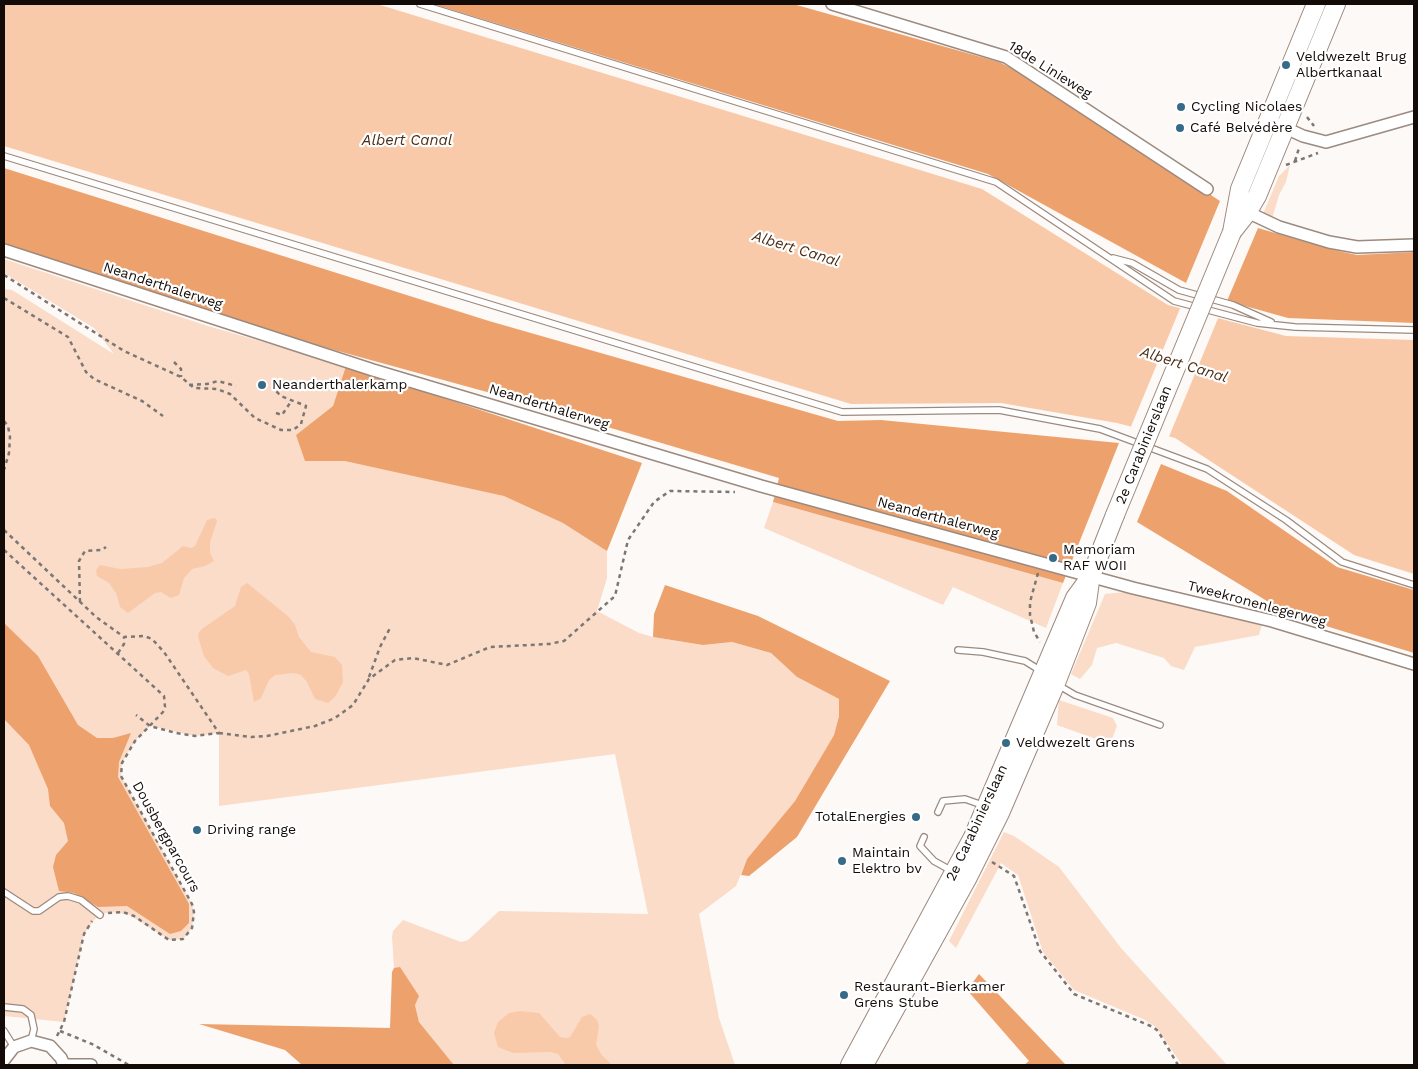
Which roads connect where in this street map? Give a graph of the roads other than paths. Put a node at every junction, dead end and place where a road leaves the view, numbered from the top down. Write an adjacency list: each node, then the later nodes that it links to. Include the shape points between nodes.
1 (420, 4): 13 (lane, via 996,182)
2 (832, 4): 9 (street, 18de Linieweg, via 1006,57)
3 (1316, 4): 6 (main road, 2e Carabinierslaan)
4 (1336, 4): 7 (main road, 2e Carabinierslaan)
5 (1414, 117): 7 (street, via 1326,142)
6 (1268, 120): 7 (street); 10 (main road, 2e Carabinierslaan, via 1240,189)
7 (1285, 128): 10 (main road, 2e Carabinierslaan)
8 (4, 156): 17 (lane, via 842,412 999,410 1100,429 1207,470 1286,520 1342,562)
9 (1207, 189)
10 (1241, 209): 11 (street, via 1279,227 1329,242 1357,247); 16 (main road, 2e Carabinierslaan, bridge)
11 (1414, 245)
12 (4, 250): 16 (street, Neanderthalerweg, via 373,370 761,486)
13 (1110, 257): 14 (lane, via 1132,263 1179,290 1233,305); 14 (lane, via 1174,301 1257,323)
14 (1272, 323): 15 (lane, via 1295,327)
15 (1414, 330)
16 (1091, 576): 19 (street, Tweekronenlegerweg, via 1272,621); 20 (main road, 2e Carabinierslaan, via 1086,603)
17 (1414, 585)
18 (958, 650): 20 (lane, via 1025,661)
19 (1414, 664)
20 (1050, 678): 21 (lane, via 1074,695); 22 (main road, 2e Carabinierslaan)
21 (1160, 725)
22 (993, 810): 23 (lane, via 965,798 943,801); 25 (main road, 2e Carabinierslaan)
23 (938, 812)
24 (924, 837): 25 (lane, via 920,846 934,861)
25 (961, 876): 35 (main road, 2e Carabinierslaan); 36 (main road, 2e Carabinierslaan)
26 (4, 892): 27 (lane, via 33,911 39,911 59,897 68,896 81,900)
27 (100, 915)
28 (4, 1007): 30 (lane, via 22,1009 31,1015 34,1029)
29 (4, 1031): 31 (lane)
30 (31, 1041): 31 (street); 33 (street, via 50,1046)
31 (14, 1047): 32 (street)
32 (4, 1060)
33 (66, 1065): 34 (street)
34 (91, 1065)
35 (850, 1065)
36 (864, 1065)

